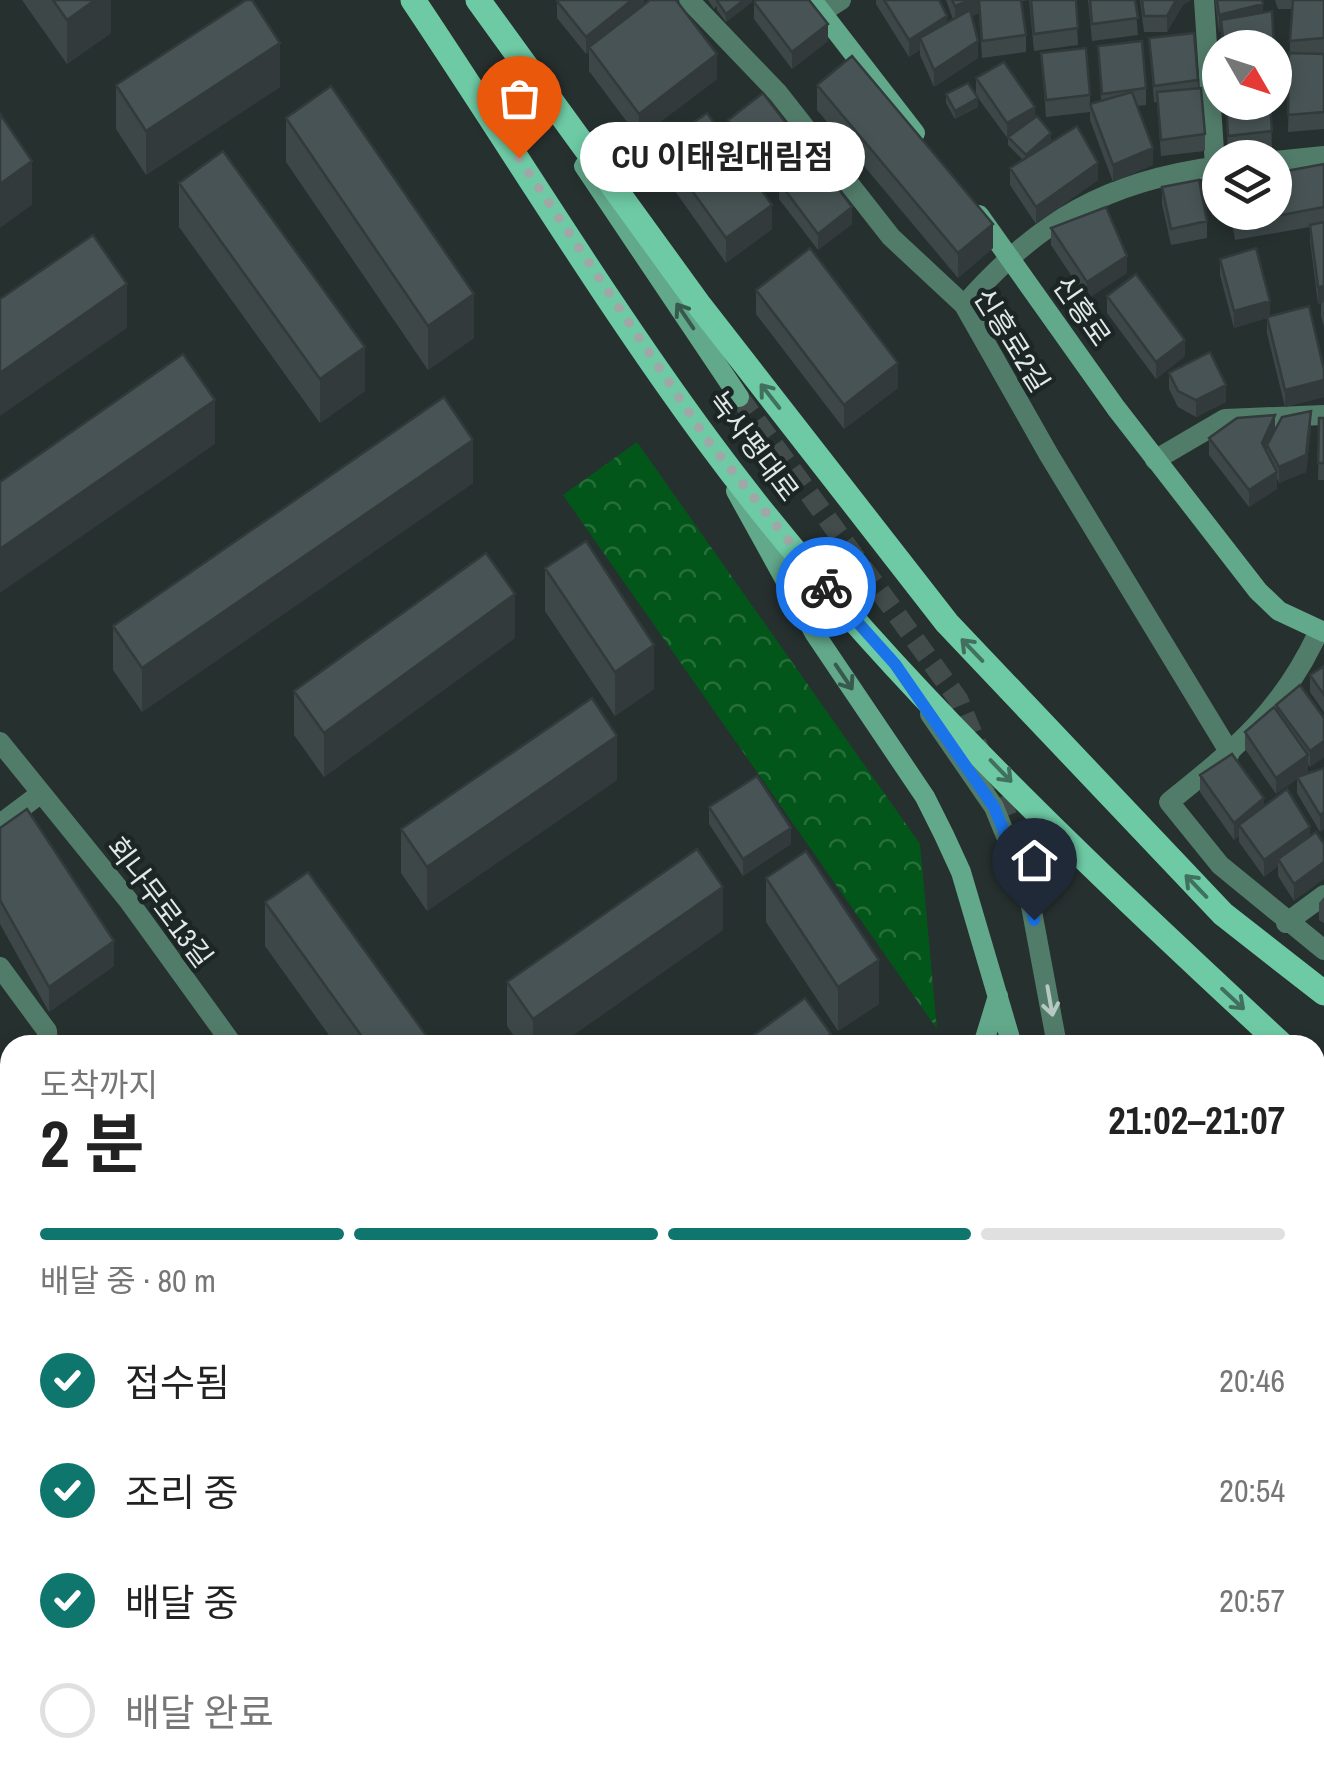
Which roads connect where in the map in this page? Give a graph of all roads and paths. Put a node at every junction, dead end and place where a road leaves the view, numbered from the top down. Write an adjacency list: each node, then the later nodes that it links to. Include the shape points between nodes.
1 (413, 0): 17 (main road, 녹사평대로)
2 (476, 0): 15 (main road, one-way to 2); 29 (main road, 녹사평대로, one-way to 2, via 1222,914 947,624 700,306)
3 (689, 0): 14 (street, 신흥로2길, via 778,93 891,237)
4 (840, 0): 6 (street)
5 (1204, 0): 7 (street)
6 (817, 6): 8 (main road)
7 (1215, 140)
8 (925, 145)
9 (1324, 156): 10 (street)
10 (1292, 159)
11 (1202, 169): 13 (street, via 1131,185 1067,212)
12 (971, 204): 13 (main road, 신흥로)
13 (1008, 255): 14 (street); 18 (main road, 신흥로)
14 (964, 305): 22 (street, 신흥로2길)
15 (739, 397)
16 (1324, 415): 18 (street, via 1225,420)
17 (708, 441): 20 (main road, 녹사평대로); 30 (main road, one-way to 30, via 815,634 925,797 961,872)
18 (1155, 460): 19 (main road, 신흥로, via 1258,592 1278,612)
19 (1321, 632): 22 (street, via 1295,681)
20 (895, 664): 35 (street, one-way to 35, via 994,807 1028,890); 36 (main road, 녹사평대로, one-way to 36, via 1143,916)
21 (0, 742): 23 (street, 회나무로13길)
22 (1230, 752): 26 (street, via 1169,802 1220,865)
23 (40, 794): 24 (street); 32 (street, 회나무로13길)
24 (0, 824)
25 (1324, 895): 26 (street)
26 (1286, 923): 27 (street)
27 (1324, 950)
28 (0, 966): 31 (street)
29 (1324, 992)
30 (998, 994): 33 (main road); 34 (main road)
31 (47, 1035)
32 (226, 1035)
33 (985, 1035)
34 (1009, 1035)
35 (1055, 1035)
36 (1271, 1035)

